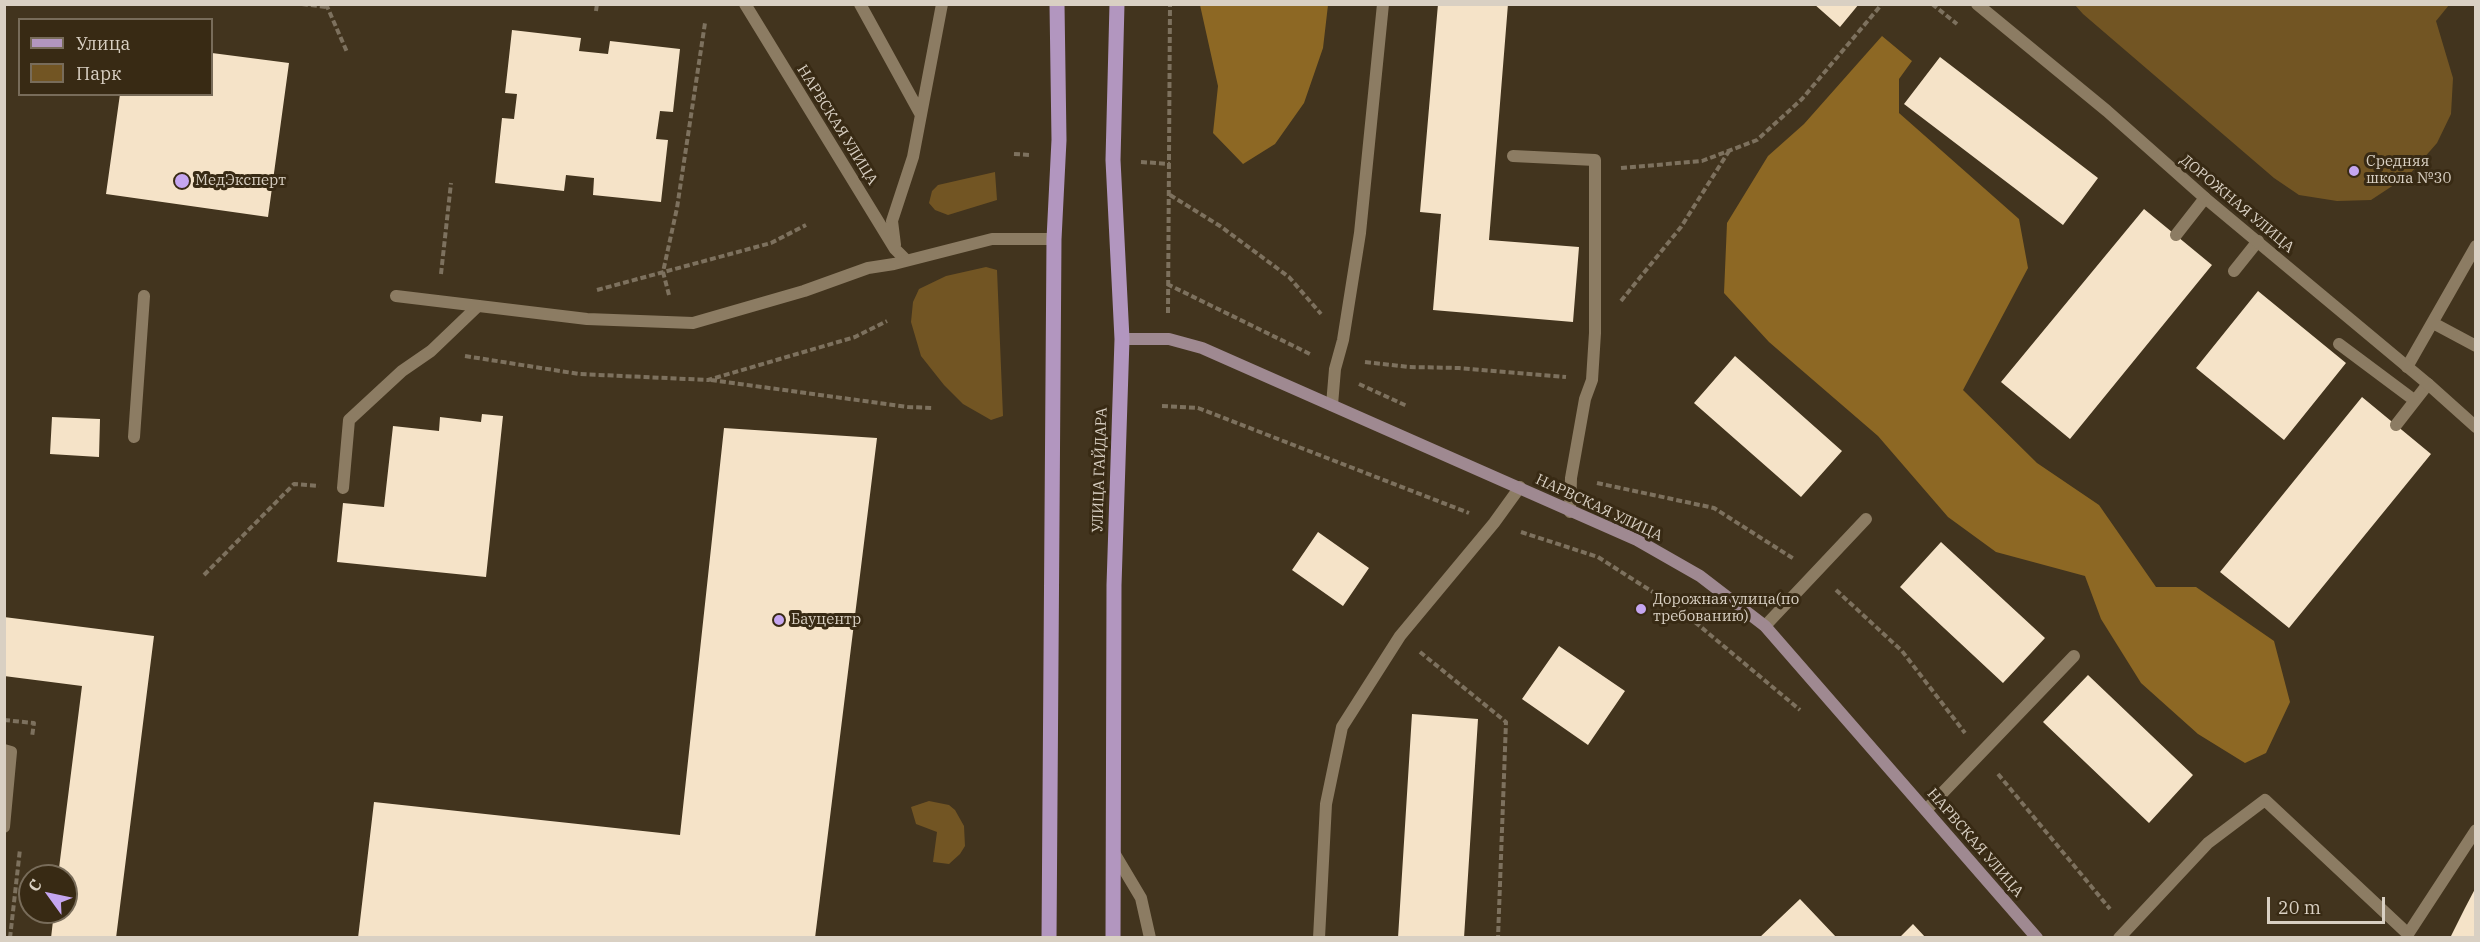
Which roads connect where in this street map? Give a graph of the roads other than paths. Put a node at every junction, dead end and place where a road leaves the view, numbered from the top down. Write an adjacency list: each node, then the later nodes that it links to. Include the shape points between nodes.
1 (745, 4): 15 (street, НАРВСКАЯ УЛИЦА)
2 (860, 4): 8 (street)
3 (942, 4): 8 (street)
4 (1058, 4): 12 (main road, via 1059,140)
5 (1117, 4): 22 (main road, УЛИЦА ГАЙДАРА, via 1113,160)
6 (1383, 4): 28 (street, via 1360,233)
7 (1977, 4): 10 (street, ДОРОЖНАЯ УЛИЦА)
8 (921, 115): 15 (street, via 914,157 892,221)
9 (1513, 156): 34 (street, via 1595,160 1592,380 1571,478)
10 (2205, 198): 11 (street); 13 (street, ДОРОЖНАЯ УЛИЦА)
11 (2176, 235)
12 (1054, 239): 16 (street, via 992,239); 44 (main road)
13 (2259, 241): 17 (street); 25 (street, ДОРОЖНАЯ УЛИЦА)
14 (2475, 246): 21 (street)
15 (895, 249): 16 (street, НАРВСКАЯ УЛИЦА)
16 (906, 260): 20 (street, via 868,268 693,323 587,320)
17 (2234, 271)
18 (144, 296): 31 (street)
19 (396, 297): 20 (street)
20 (478, 306): 33 (street, via 349,420)
21 (2433, 323): 24 (street); 25 (street)
22 (1122, 339): 28 (street, НАРВСКАЯ УЛИЦА, via 1168,339 1202,348); 42 (main road, УЛИЦА ГАЙДАРА, via 1114,585)
23 (2339, 344): 27 (street)
24 (2475, 346)
25 (2407, 367): 26 (street, ДОРОЖНАЯ УЛИЦА)
26 (2428, 384): 27 (street); 30 (street, ДОРОЖНАЯ УЛИЦА)
27 (2414, 400): 29 (street)
28 (1332, 405): 32 (street, НАРВСКАЯ УЛИЦА)
29 (2396, 425)
30 (2475, 428)
31 (134, 437)
32 (1520, 487): 34 (street, НАРВСКАЯ УЛИЦА); 47 (street, via 1400,636 1342,727 1326,804)
33 (343, 488)
34 (1570, 513): 36 (street, НАРВСКАЯ УЛИЦА, via 1638,540 1700,576)
35 (1866, 519): 36 (street)
36 (1765, 626): 39 (street, НАРВСКАЯ УЛИЦА)
37 (2074, 657): 39 (street)
38 (4, 750): 40 (street, via 11,752)
39 (1926, 810): 48 (street, НАРВСКАЯ УЛИЦА)
40 (4, 827)
41 (2475, 830): 43 (street, via 2408,934 2265,800 2208,843)
42 (1113, 851): 45 (main road, УЛИЦА ГАЙДАРА); 46 (street, via 1141,898)
43 (2123, 934)
44 (1049, 938)
45 (1113, 938)
46 (1150, 938)
47 (1319, 938)
48 (2037, 938)

